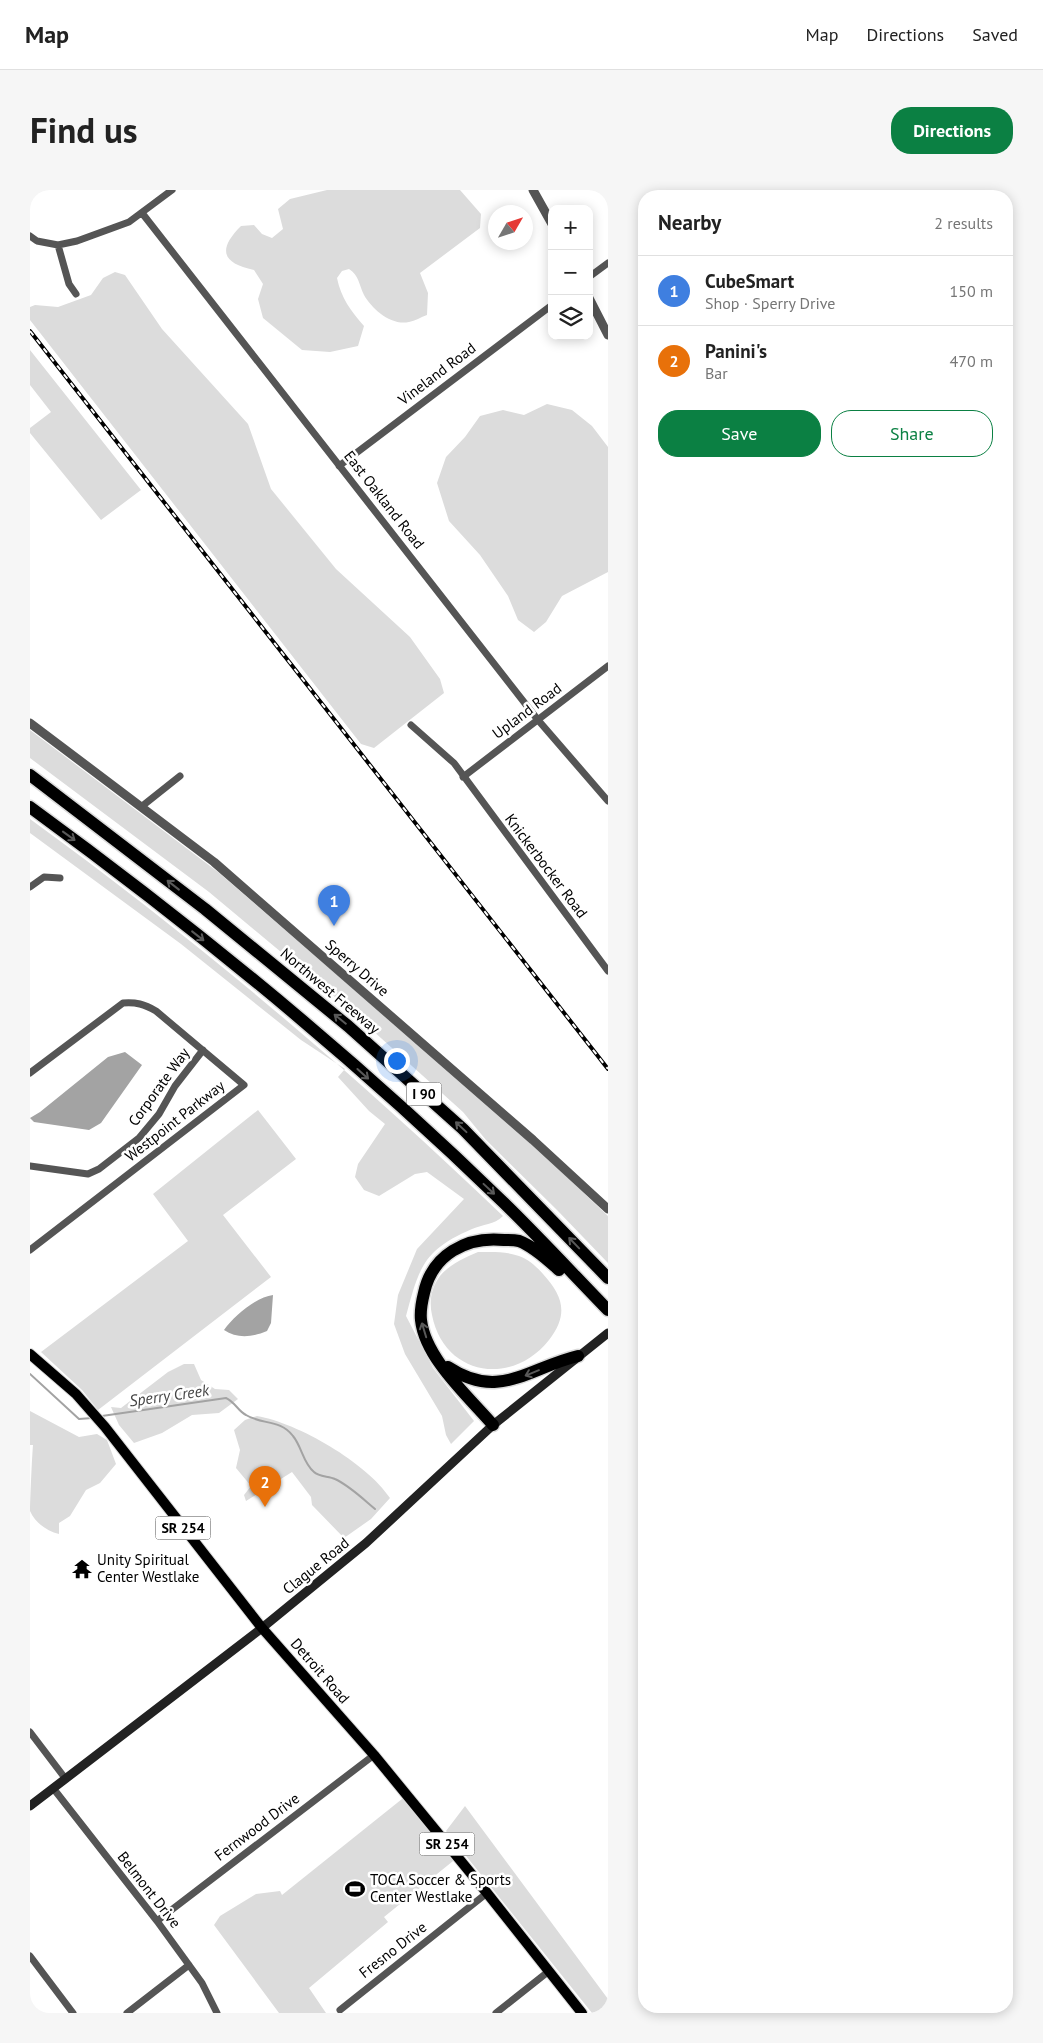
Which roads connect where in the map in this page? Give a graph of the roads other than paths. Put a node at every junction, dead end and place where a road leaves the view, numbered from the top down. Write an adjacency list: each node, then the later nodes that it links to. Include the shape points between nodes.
1 (172, 190): 3 (street)
2 (533, 190): 4 (street)
3 (142, 213): 6 (street, via 129,222); 13 (street, East Oakland Road)
4 (548, 217)
5 (30, 236): 6 (street, via 37,241)
6 (58, 245): 9 (street, via 66,276)
7 (608, 263): 8 (street)
8 (593, 274)
9 (76, 294)
10 (593, 306): 12 (street)
11 (548, 308): 13 (street, Vineland Road)
12 (608, 335)
13 (339, 466): 15 (street, East Oakland Road)
14 (608, 666): 15 (street, Upland Road)
15 (538, 720): 20 (street, Upland Road); 21 (street, East Oakland Road)
16 (30, 723): 23 (street, Sperry Drive)
17 (411, 725): 20 (street, Knickerbocker Road, via 454,763)
18 (30, 775): 32 (highway, Northwest Freeway / I 90, one-way to 18, via 463,1128 348,1026 205,909)
19 (180, 776): 23 (street)
20 (463, 777): 26 (street, Knickerbocker Road)
21 (608, 801)
22 (30, 807): 33 (highway, I 90, one-way to 33, via 289,1008 504,1202)
23 (141, 807): 30 (street, Sperry Drive, via 250,893)
24 (60, 878): 25 (street, via 44,877)
25 (30, 887)
26 (608, 971)
27 (202, 1050): 28 (street, Westpoint Parkway, via 146,1004 123,1003); 29 (street, Corporate Way, via 139,1138 99,1169 88,1174); 31 (street, Westpoint Parkway, via 244,1085)
28 (30, 1074)
29 (30, 1166)
30 (608, 1209)
31 (30, 1250)
32 (608, 1278)
33 (608, 1310): 37 (highway, one-way to 33, via 429,1347 421,1320 427,1281 439,1262 456,1247 476,1240 519,1242 548,1260)
34 (608, 1333): 36 (main road, Clague Road)
35 (30, 1354): 39 (main road, Detroit Road / SR 254, via 90,1410)
36 (578, 1356): 37 (highway, one-way to 37, via 527,1376 490,1383 456,1373); 38 (main road, Clague Road)
37 (438, 1361): 38 (highway)
38 (492, 1425): 39 (main road, Clague Road, via 366,1543)
39 (262, 1628): 41 (main road, Detroit Road / SR 254); 42 (main road, Clague Road)
40 (30, 1732): 42 (street)
41 (374, 1755): 45 (main road, Detroit Road / SR 254); 46 (street, Fernwood Drive)
42 (65, 1778): 43 (main road, Clague Road)
43 (53, 1788): 44 (main road, Clague Road); 46 (street, Belmont Drive)
44 (30, 1806)
45 (487, 1893): 49 (main road, Detroit Road / SR 254); 50 (street, Fresno Drive)
46 (157, 1921): 48 (street, Belmont Drive)
47 (30, 1956): 51 (street)
48 (189, 1965): 52 (street); 53 (street, Belmont Drive)
49 (550, 1971): 54 (street); 55 (main road, Detroit Road / SR 254)
50 (340, 2010)
51 (73, 2013)
52 (127, 2013)
53 (217, 2013)
54 (496, 2013)
55 (582, 2013)

